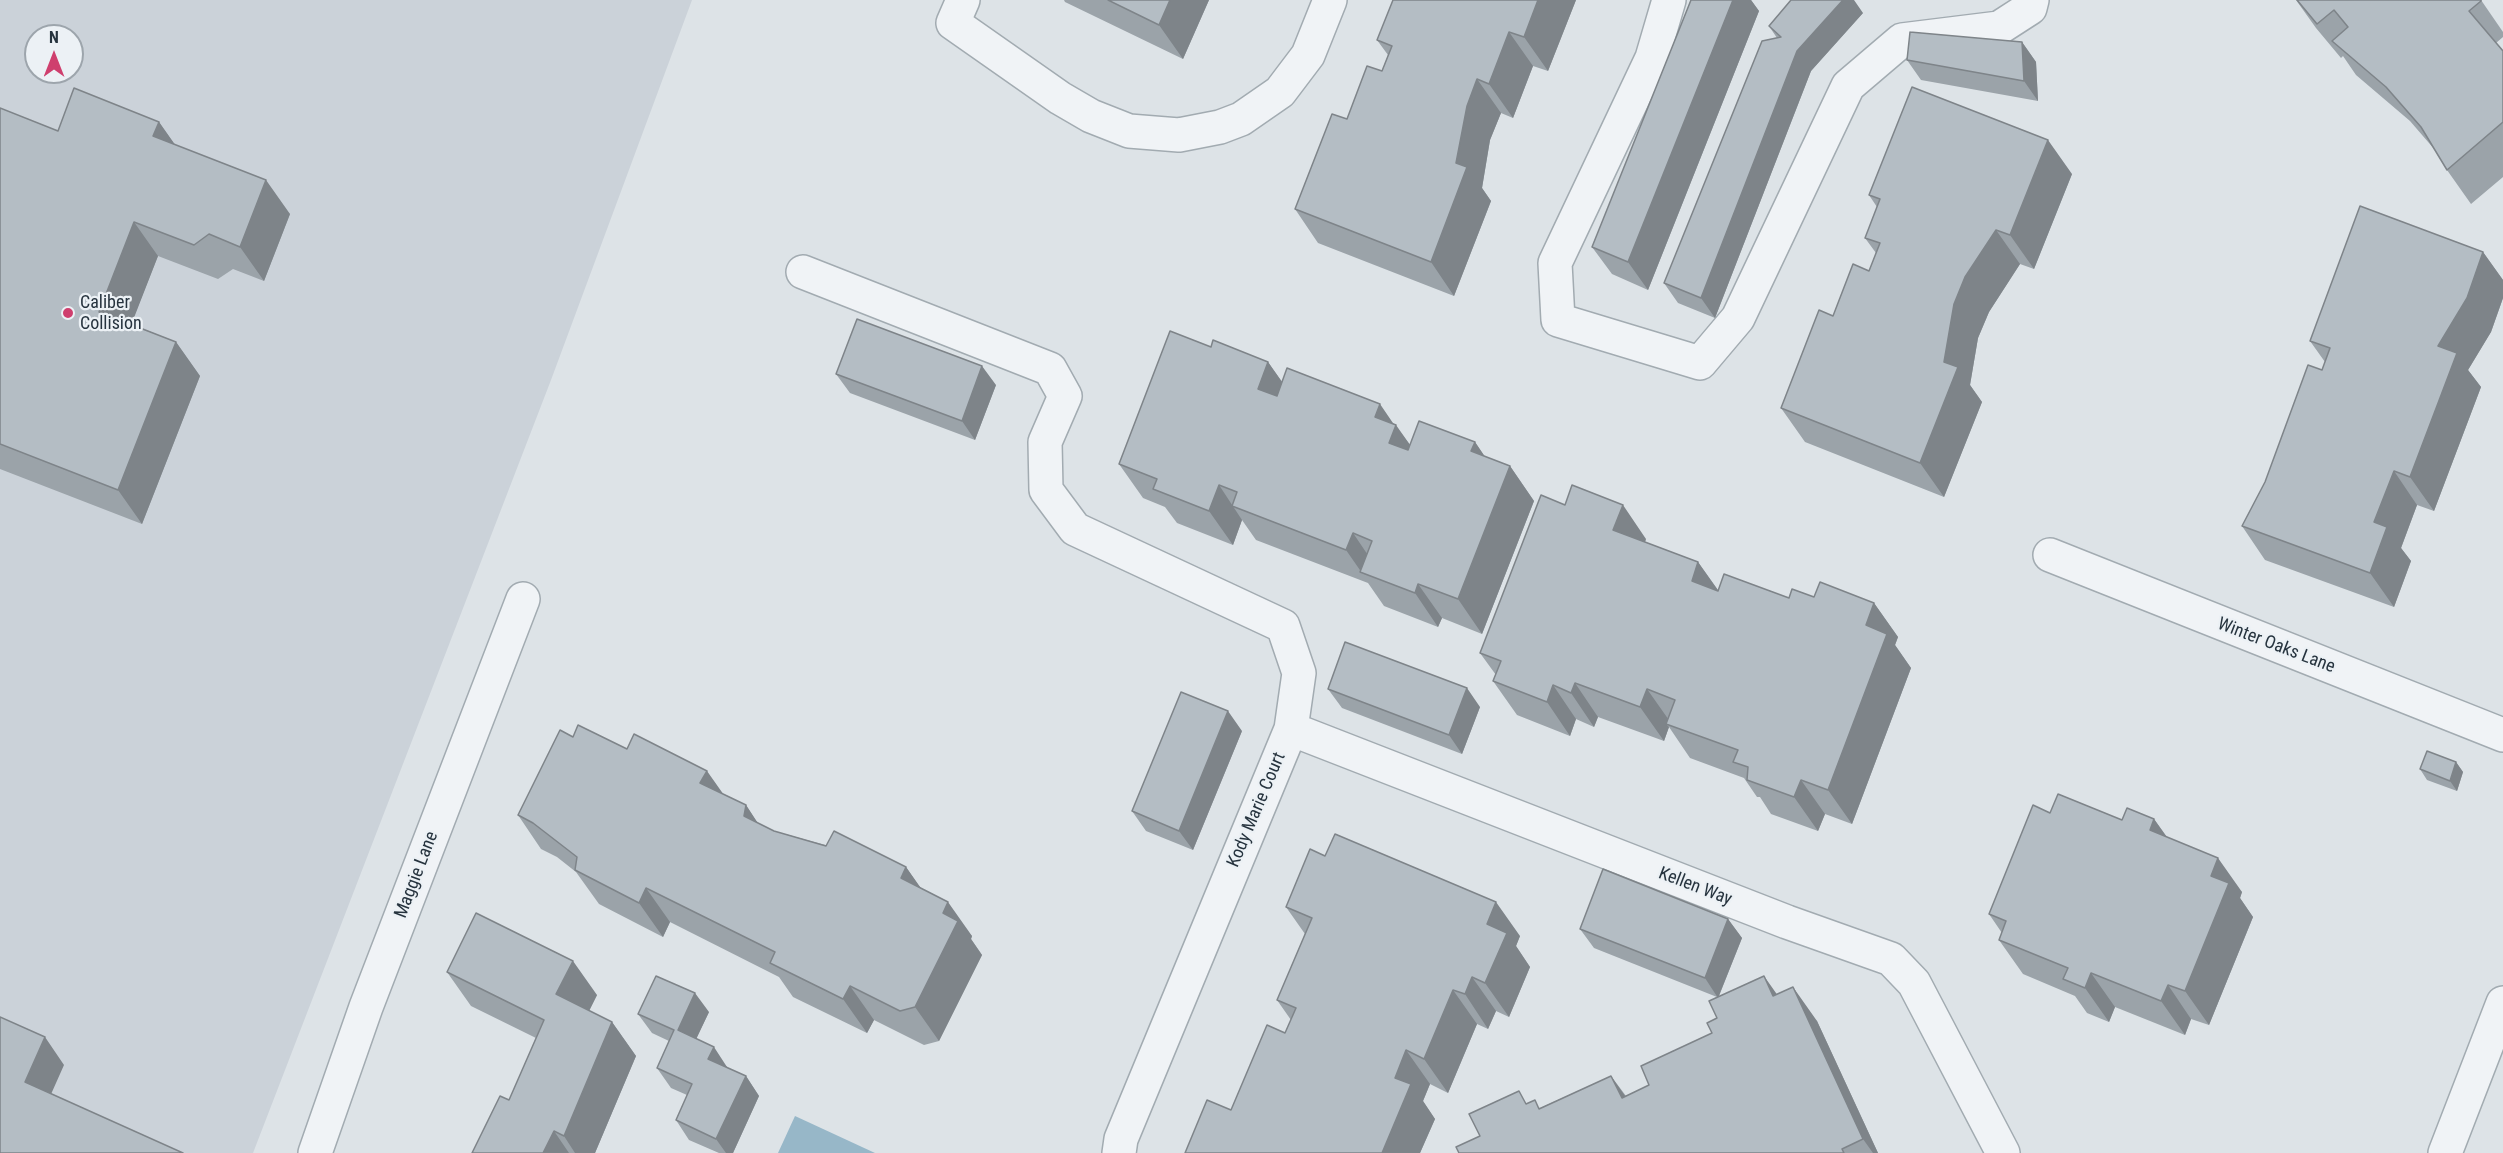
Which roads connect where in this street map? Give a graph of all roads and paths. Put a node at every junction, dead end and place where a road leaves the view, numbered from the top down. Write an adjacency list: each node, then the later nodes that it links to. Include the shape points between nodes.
1 (1330, 0): 4 (street, via 1308,55 1280,92 1220,127 1179,135 1129,132 1091,116 1060,98)
2 (1669, 0): 3 (street, via 1652,58 1555,263 1558,320 1700,363 1738,318 1848,86 1902,40 1999,28 2030,8)
3 (2032, 0)
4 (958, 11)
5 (803, 272): 8 (street, Kody Marie Court, via 1050,369 1065,396 1045,442 1046,490 1075,529 1282,626 1299,673)
6 (2050, 555): 9 (street, Winter Oaks Lane)
7 (523, 599): 11 (street, Maggie Lane, via 366,1007)
8 (1290, 729): 12 (street, Kody Marie Court, via 1120,1139); 13 (street, Kellen Way, via 1891,959 1914,983)
9 (2503, 735)
10 (2503, 1002): 14 (street)
11 (315, 1153)
12 (1119, 1153)
13 (2003, 1153)
14 (2445, 1153)

